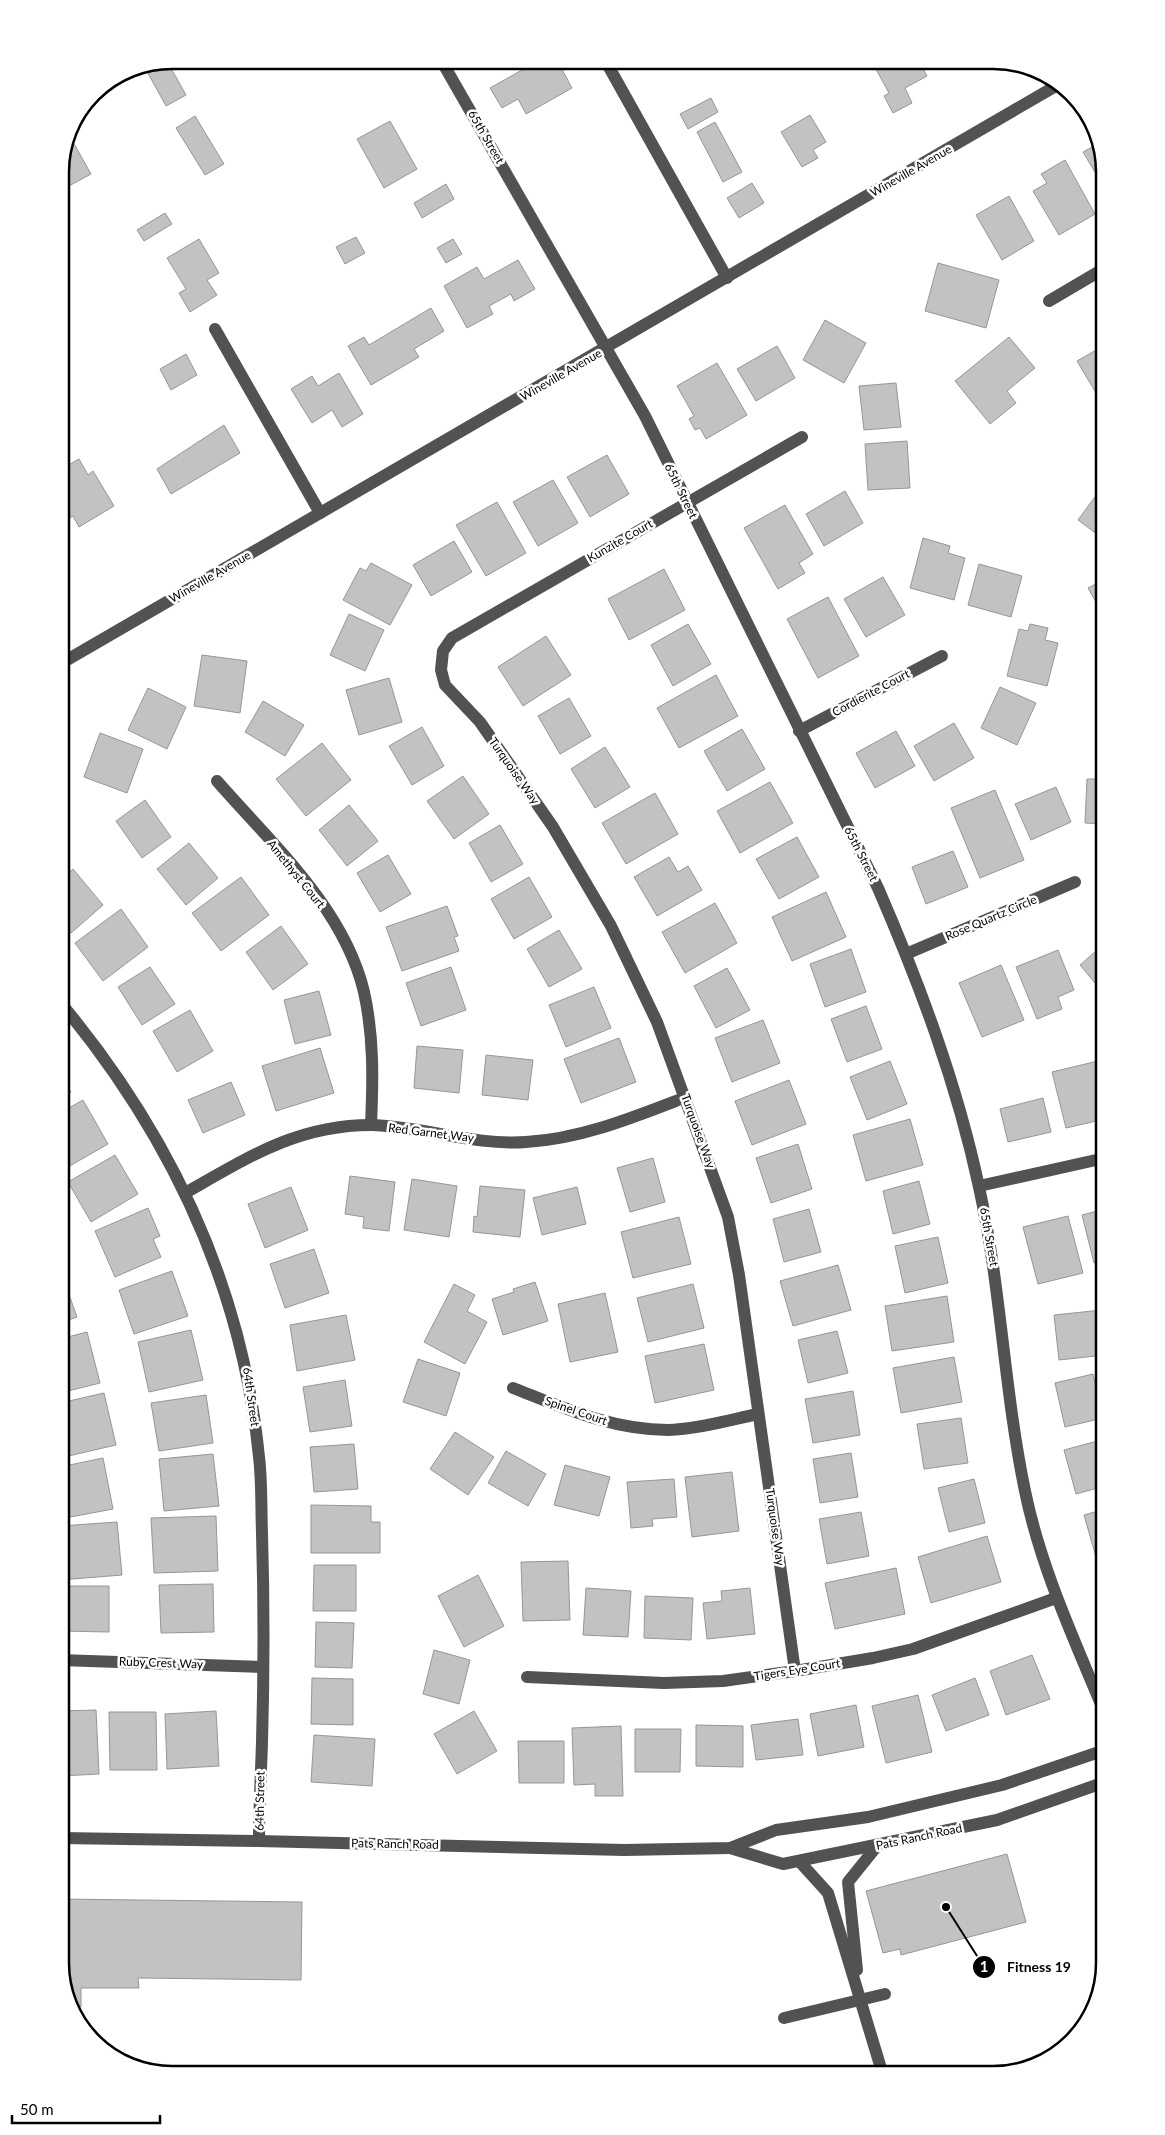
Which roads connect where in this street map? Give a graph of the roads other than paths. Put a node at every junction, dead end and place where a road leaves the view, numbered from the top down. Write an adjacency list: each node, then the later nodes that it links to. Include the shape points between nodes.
1 (446, 69): 8 (street, 65th Street)
2 (610, 69): 5 (street)
3 (1053, 88): 5 (street, Wineville Avenue)
4 (1096, 273): 6 (street)
5 (727, 278): 8 (street, Wineville Avenue)
6 (1050, 301)
7 (215, 329): 11 (street)
8 (608, 348): 10 (street, 65th Street); 11 (street, Wineville Avenue)
9 (802, 437): 10 (street, Kunzite Court)
10 (687, 503): 12 (street, Kunzite Court, via 469,627 452,638); 15 (street, 65th Street)
11 (320, 513): 14 (street, Wineville Avenue)
12 (443, 651): 20 (street, Turquoise Way, via 441,670 445,685 480,722 553,827 611,926 657,1022)
13 (942, 656): 15 (street, Cordierite Court)
14 (69, 659)
15 (799, 731): 18 (street, 65th Street, via 878,888)
16 (217, 781): 21 (street, Amethyst Court, via 309,885 333,920 350,956 363,990 370,1029 373,1070)
17 (1075, 882): 18 (street, Rose Quartz Circle)
18 (906, 954): 23 (street, 65th Street, via 961,1113)
19 (69, 1013): 24 (street, 64th Street, via 94,1043 142,1115)
20 (686, 1098): 21 (street, Red Garnet Way, via 592,1131 525,1142); 26 (street, Turquoise Way, via 728,1218)
21 (371, 1125): 24 (street, Red Garnet Way, via 298,1136 262,1149)
22 (1096, 1160): 23 (street)
23 (979, 1186): 27 (street, 65th Street, via 993,1258 1025,1491)
24 (185, 1193): 29 (street, 64th Street, via 218,1270 246,1362 260,1458)
25 (513, 1388): 26 (street, Spinel Court, via 590,1418 635,1428 669,1430)
26 (758, 1414): 30 (street, Turquoise Way)
27 (1056, 1598): 30 (street, Tigers Eye Court, via 913,1649); 32 (street, 65th Street)
28 (69, 1660): 29 (street, Ruby Crest Way)
29 (262, 1667): 36 (street, 64th Street)
30 (795, 1671): 31 (street, Tigers Eye Court, via 723,1681 664,1683)
31 (527, 1677)
32 (1096, 1693)
33 (1096, 1753): 38 (street, Pats Ranch Road, via 1002,1786 868,1818 776,1830)
34 (1096, 1785): 37 (street, Pats Ranch Road, via 996,1820)
35 (69, 1838): 36 (street, Pats Ranch Road)
36 (259, 1841): 38 (street, Pats Ranch Road, via 624,1850)
37 (877, 1846): 39 (street, Pats Ranch Road); 41 (street, via 848,1882)
38 (730, 1848): 39 (street, Pats Ranch Road, via 783,1864)
39 (799, 1861): 41 (street, via 828,1893)
40 (885, 1994): 41 (street)
41 (861, 2000): 42 (street); 43 (street)
42 (784, 2018)
43 (880, 2066)

